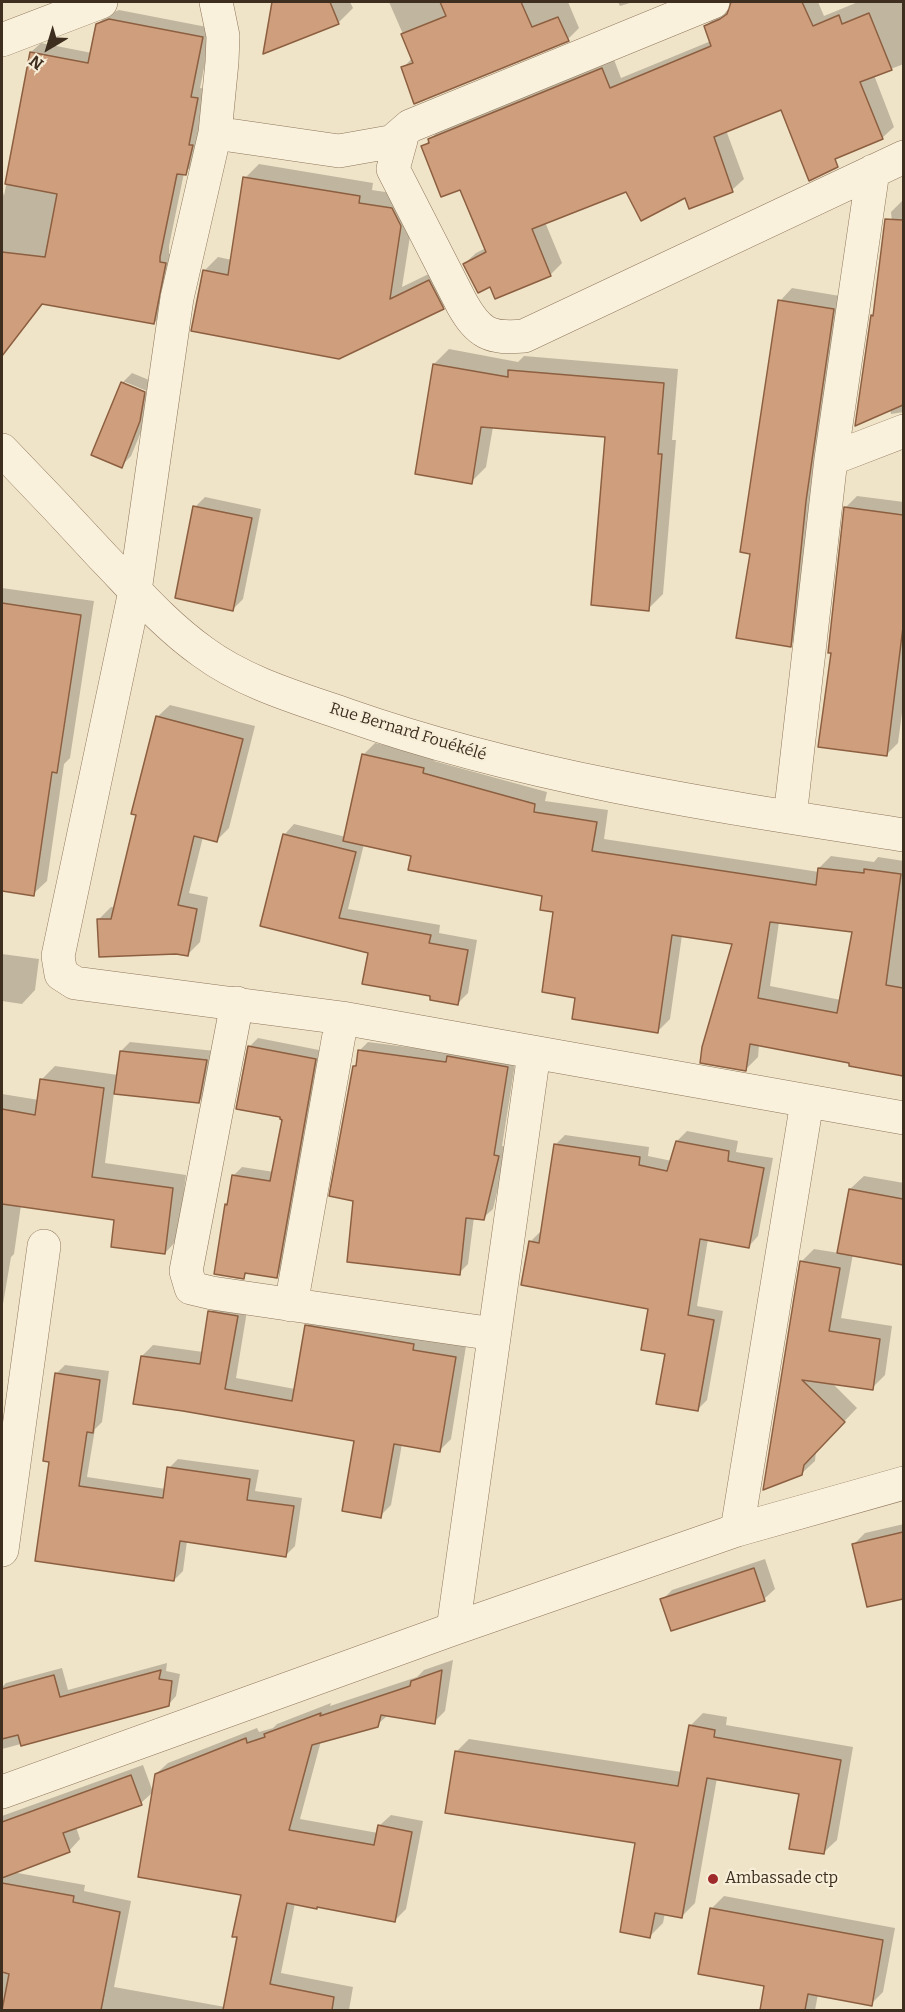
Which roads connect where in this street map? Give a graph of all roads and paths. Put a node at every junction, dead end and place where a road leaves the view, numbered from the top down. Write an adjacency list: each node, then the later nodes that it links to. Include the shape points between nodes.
1 (101, 2): 4 (street)
2 (216, 2): 5 (street, via 223,36)
3 (713, 2): 6 (street, via 410,126 395,139)
4 (2, 40)
5 (215, 133): 6 (street, via 339,151); 12 (street, via 177,298)
6 (401, 140): 8 (street, via 393,169 462,304 472,323 489,335 504,338 524,336)
7 (903, 157): 8 (street)
8 (873, 171): 11 (street)
9 (903, 431): 11 (street)
10 (2, 450): 12 (street, Rue Bernard Fouékélé)
11 (831, 459): 13 (street)
12 (135, 591): 13 (street, Rue Bernard Fouékélé, via 162,619 229,668 275,690 384,728 546,772); 15 (street, via 58,956 61,974 75,983)
13 (790, 817): 14 (street, Rue Bernard Fouékélé)
14 (903, 835)
15 (237, 1003): 16 (street); 21 (street, via 186,1271 190,1287)
16 (342, 1018): 17 (street); 21 (street)
17 (534, 1053): 18 (street); 22 (street)
18 (807, 1102): 19 (street); 24 (street)
19 (903, 1118)
20 (44, 1246): 25 (street)
21 (291, 1305): 22 (street)
22 (494, 1335): 26 (street)
23 (903, 1483): 24 (street)
24 (737, 1530): 26 (street)
25 (2, 1551)
26 (453, 1629): 27 (street)
27 (2, 1792)

